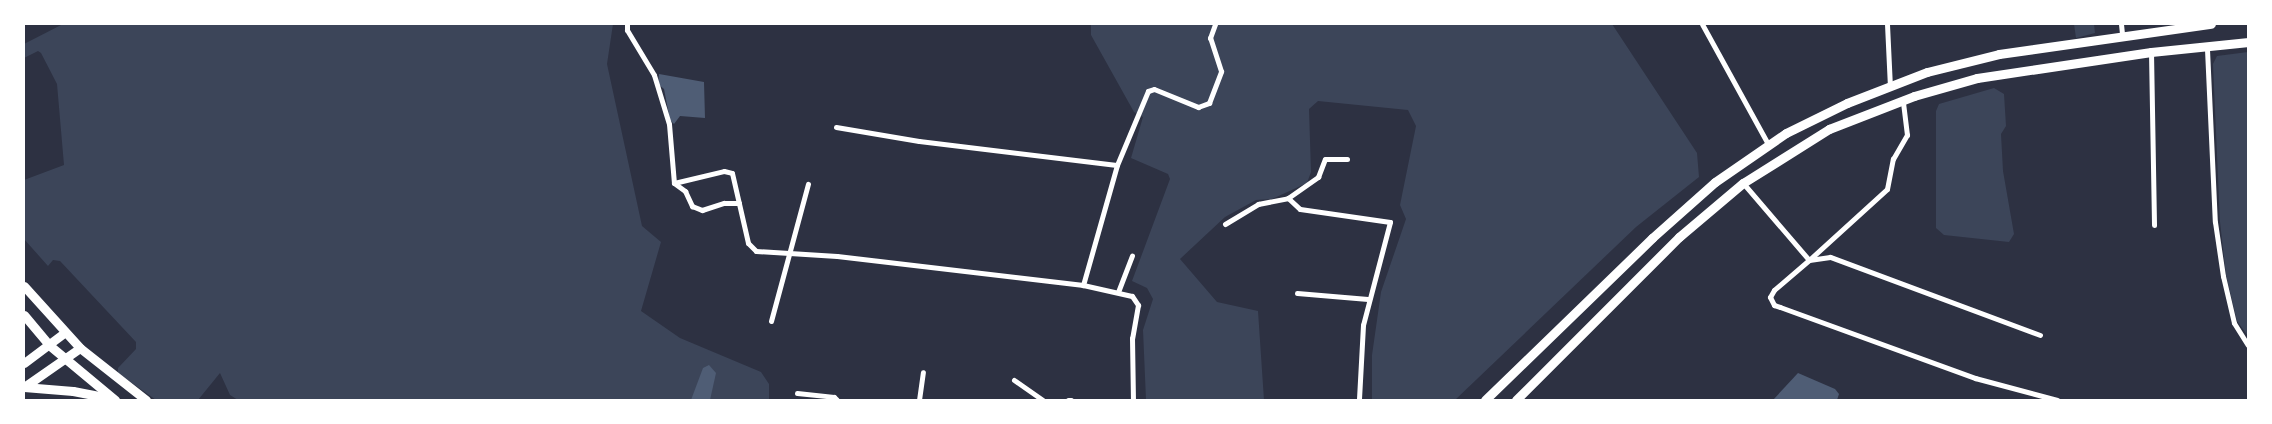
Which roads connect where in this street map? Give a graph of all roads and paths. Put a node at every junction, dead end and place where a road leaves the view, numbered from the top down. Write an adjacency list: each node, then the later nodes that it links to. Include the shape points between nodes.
1 (627, 24): 17 (street, via 627,30 654,74 669,124)
2 (1215, 24): 16 (street, via 1210,38 1221,70 1209,103 1198,107 1154,89 1148,91)
3 (1702, 24): 14 (street)
4 (1887, 24): 11 (street)
5 (2121, 24): 7 (street)
6 (2211, 24): 7 (main road)
7 (2122, 34): 11 (main road, via 1999,54 1927,72)
8 (2248, 42): 9 (main road)
9 (2207, 49): 10 (main road); 37 (street, via 2215,222 2222,276 2234,323)
10 (2151, 52): 12 (main road, via 1978,78); 23 (street)
11 (1890, 87): 14 (main road, via 1847,103)
12 (1902, 100): 18 (main road, via 1829,129); 26 (street, via 1907,135 1892,160 1887,189)
13 (836, 127): 16 (street, via 919,141)
14 (1768, 144): 52 (main road, via 1715,182 1652,238)
15 (1347, 159): 20 (street, via 1325,159 1318,177)
16 (1117, 165): 28 (street)
17 (674, 183): 21 (street, via 685,191 692,206 702,210 724,203); 21 (street, via 729,171)
18 (1743, 183): 26 (street); 53 (main road, via 1679,237)
19 (808, 184): 24 (street)
20 (1288, 198): 22 (street, via 1258,204); 31 (street, via 1300,210 1390,222)
21 (739, 203): 24 (street, via 752,248)
22 (1225, 224)
23 (2154, 226)
24 (790, 252): 28 (street); 33 (street)
25 (1132, 256): 29 (street)
26 (1809, 260): 35 (street, via 1830,257); 54 (street, via 1774,290 1770,297 1774,305 1975,378)
27 (24, 286): 34 (main road)
28 (1082, 286): 29 (street)
29 (1118, 292): 50 (street, via 1132,296 1138,305 1132,338)
30 (1297, 293): 31 (street)
31 (1368, 299): 51 (street, via 1360,360)
32 (24, 315): 36 (main road)
33 (771, 321)
34 (64, 333): 36 (main road); 38 (main road)
35 (2040, 335)
36 (49, 345): 39 (main road); 40 (main road)
37 (2248, 345)
38 (80, 348): 39 (main road); 46 (main road)
39 (66, 360): 43 (main road); 45 (main road)
40 (24, 363)
41 (923, 372): 48 (street)
42 (1014, 380): 49 (street)
43 (24, 387): 45 (main road, via 73,391)
44 (797, 393): 47 (street)
45 (115, 400)
46 (146, 400)
47 (838, 400)
48 (920, 400)
49 (1043, 400)
50 (1133, 400)
51 (1359, 400)
52 (1485, 400)
53 (1516, 400)
54 (2057, 400)

